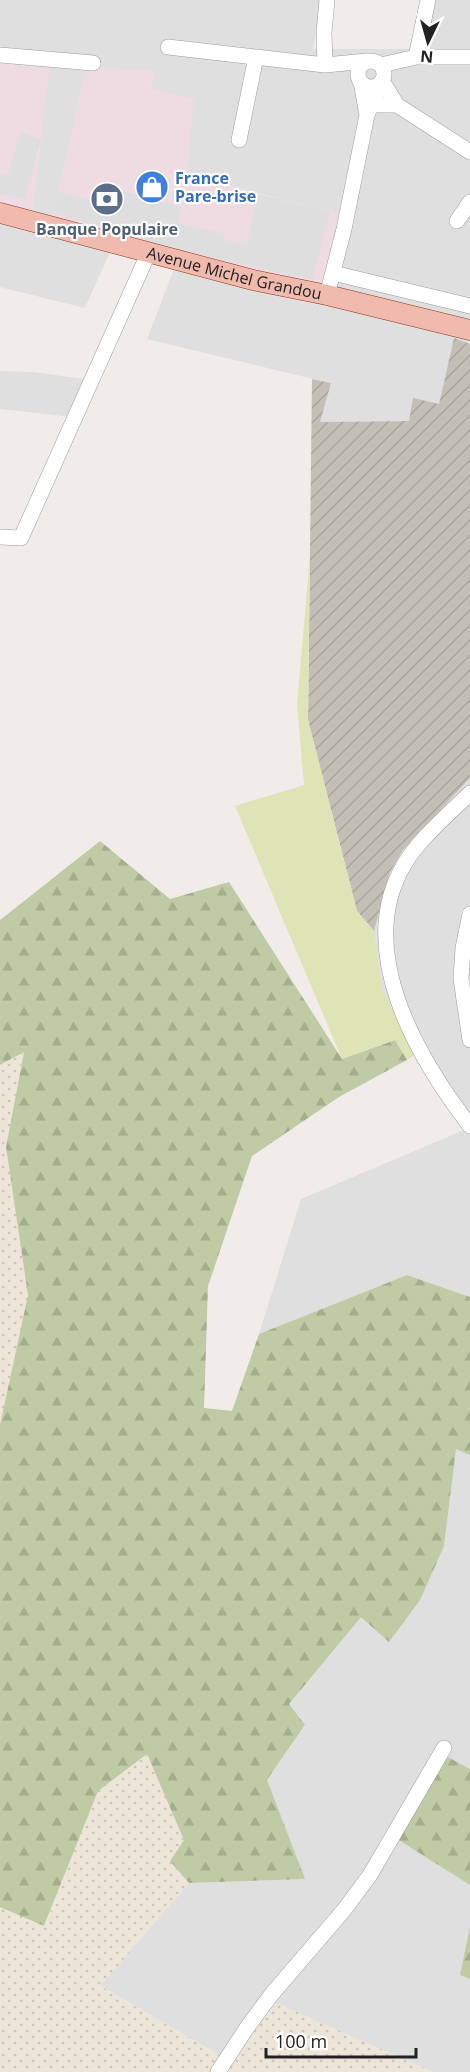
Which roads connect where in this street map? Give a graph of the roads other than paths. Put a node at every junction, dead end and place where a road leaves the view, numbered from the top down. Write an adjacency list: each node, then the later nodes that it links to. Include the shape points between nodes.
1 (327, 0): 9 (street)
2 (428, 0): 6 (street)
3 (168, 47): 5 (street)
4 (0, 55): 8 (street)
5 (255, 57): 9 (street); 14 (street)
6 (416, 57): 7 (street); 10 (street)
7 (470, 57)
8 (93, 63)
9 (325, 65): 10 (street)
10 (367, 70): 11 (street, via 384,73); 11 (street, via 368,87); 13 (street)
11 (381, 83): 12 (street); 13 (street)
12 (397, 105): 13 (street); 15 (street)
13 (369, 110): 20 (street)
14 (239, 141)
15 (470, 152)
16 (470, 202): 18 (street)
17 (0, 213): 19 (main road, Avenue Michel Grandou)
18 (458, 221)
19 (150, 252): 21 (main road, Avenue Michel Grandou); 24 (street, via 21,537)
20 (333, 273): 21 (street); 22 (street)
21 (327, 295): 23 (main road, Avenue Michel Grandou)
22 (470, 306)
23 (470, 330)
24 (0, 537)
25 (470, 794): 28 (street, via 404,864 390,900 384,933 388,968 405,1017 439,1082)
26 (470, 914): 27 (street, via 461,979)
27 (470, 1040)
28 (470, 1126)
29 (444, 1748): 30 (street, via 370,1875 271,1995)
30 (218, 2072)

